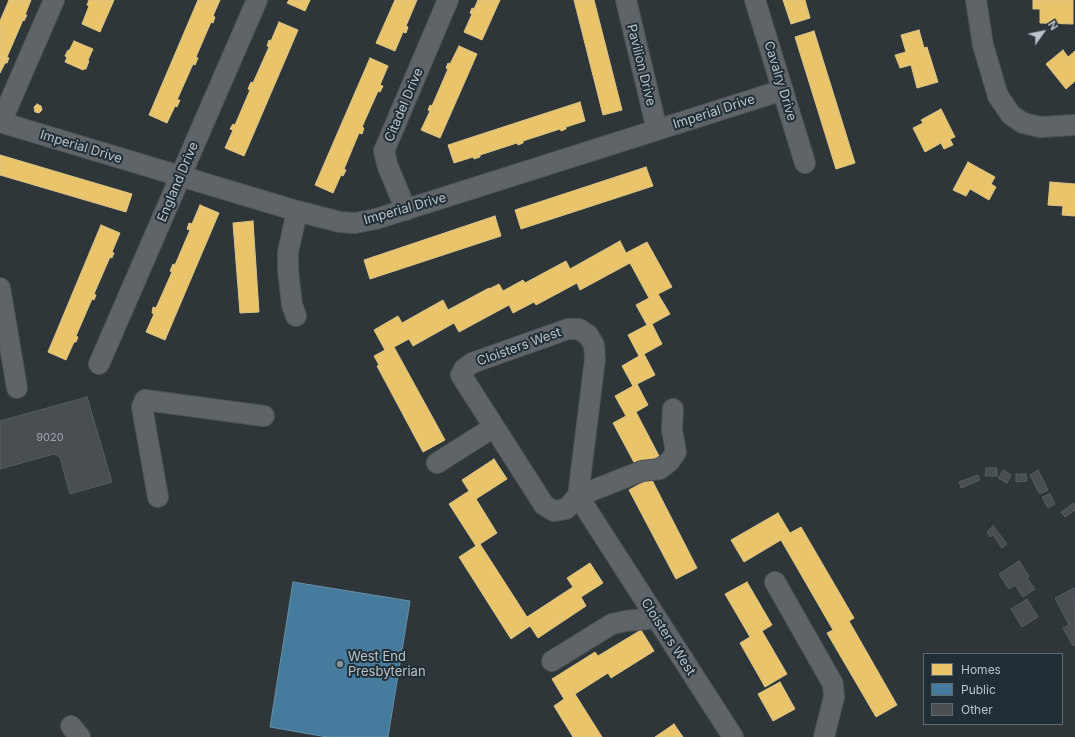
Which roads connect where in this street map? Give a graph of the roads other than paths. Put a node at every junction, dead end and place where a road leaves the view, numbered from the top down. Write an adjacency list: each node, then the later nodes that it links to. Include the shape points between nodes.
1 (54, 0): 8 (street)
2 (257, 0): 12 (street, England Drive)
3 (448, 0): 13 (street, Citadel Drive, via 384,151)
4 (626, 0): 10 (street, Pavilion Drive)
5 (755, 0): 7 (street, Cavalry Drive)
6 (976, 0): 9 (street, via 983,45 998,96 1011,114 1023,123 1040,127)
7 (783, 90): 10 (street, Imperial Drive); 11 (street, Cavalry Drive)
8 (0, 122): 12 (street, Imperial Drive)
9 (1075, 126)
10 (657, 130): 13 (street, Imperial Drive)
11 (805, 163)
12 (181, 176): 14 (street, Imperial Drive); 17 (street, England Drive)
13 (406, 210): 14 (street, Imperial Drive, via 376,220 355,223 340,222)
14 (297, 211): 16 (street, via 288,252 292,305)
15 (0, 288): 18 (street)
16 (296, 316)
17 (99, 364)
18 (17, 388)
19 (673, 409): 23 (street, via 672,430 676,452 670,461 660,469 642,471)
20 (264, 416): 24 (street, via 145,400 142,407)
21 (494, 427): 22 (street); 23 (street, Cloisters West, via 544,505 554,511 566,509); 23 (street, Cloisters West, via 461,376 464,369 568,330 579,329 588,335 594,345 595,359)
22 (437, 463)
23 (578, 496): 26 (street, Cloisters West)
24 (158, 497)
25 (775, 582): 29 (street, via 833,684 834,697)
26 (656, 618): 27 (street, via 612,624); 28 (street, Cloisters West)
27 (552, 661)
28 (733, 737)
29 (824, 737)

